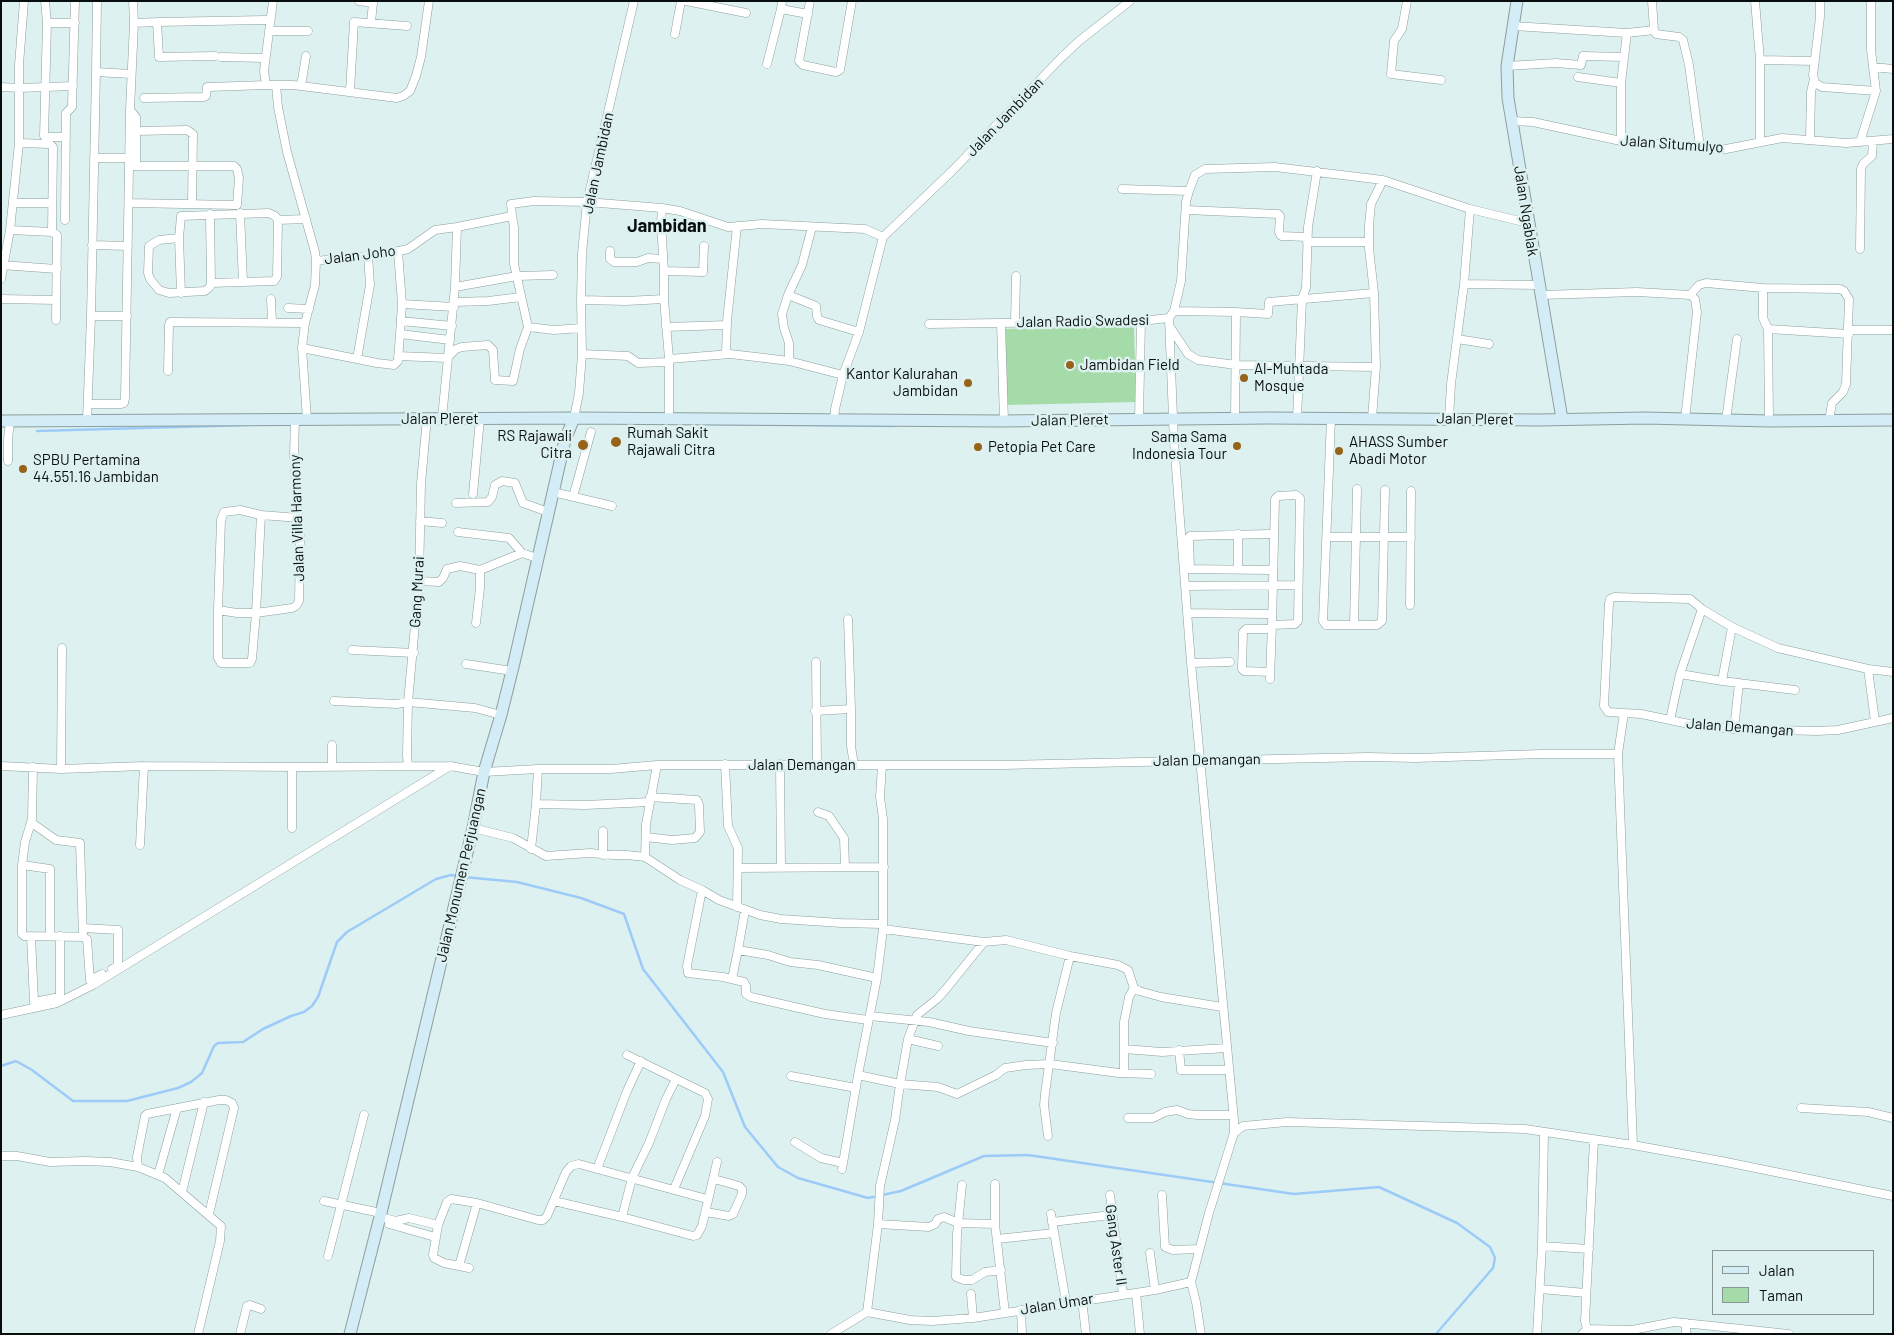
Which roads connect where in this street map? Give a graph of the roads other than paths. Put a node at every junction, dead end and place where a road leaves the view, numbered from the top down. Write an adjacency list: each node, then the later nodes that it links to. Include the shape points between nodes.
1 (24, 1): 58 (street)
2 (45, 1): 29 (street)
3 (75, 1): 30 (street)
4 (97, 1): 47 (street)
5 (133, 1): 26 (street)
6 (273, 1): 34 (street)
7 (359, 1): 21 (street)
8 (429, 1): 60 (street, via 421,57 410,91 396,98)
9 (634, 1): 82 (street, Jalan Jambidan)
10 (682, 1): 37 (street)
11 (686, 1): 23 (street)
12 (810, 1): 24 (street)
13 (852, 1): 24 (street, via 840,70 837,72 803,65 799,61)
14 (1130, 1): 102 (street, Jalan Jambidan, via 1067,52 952,172)
15 (1407, 1): 51 (street, via 1402,29 1394,41 1391,74)
16 (1517, 1): 32 (main road, Jalan Ngablak)
17 (1652, 1): 33 (street)
18 (1755, 1): 41 (street)
19 (1820, 1): 42 (street)
20 (1871, 1): 45 (street)
21 (373, 2): 28 (street)
22 (781, 5): 24 (street); 43 (street)
23 (746, 13)
24 (808, 14)
25 (265, 20): 27 (street)
26 (134, 22): 27 (street); 48 (street)
27 (156, 22): 40 (street, via 158,57)
28 (371, 22): 31 (street); 60 (street, via 354,22)
29 (47, 23): 30 (street); 59 (street)
30 (75, 23): 55 (street)
31 (407, 26)
32 (1513, 26): 36 (street); 44 (main road, Jalan Ngablak)
33 (1654, 30): 36 (street); 74 (street, via 1656,34 1683,40)
34 (270, 31): 35 (street); 40 (street)
35 (308, 31)
36 (1627, 33): 39 (street)
37 (675, 34)
38 (306, 56): 56 (street)
39 (1624, 56): 44 (street, via 1583,56 1581,64); 52 (street)
40 (265, 58): 53 (street)
41 (1760, 60): 42 (street); 71 (street)
42 (1815, 62): 50 (street)
43 (767, 64)
44 (1507, 66): 64 (main road, Jalan Ngablak)
45 (1873, 67): 46 (street); 61 (street)
46 (1893, 69)
47 (96, 72): 48 (street); 75 (street)
48 (131, 74): 63 (street)
49 (1578, 77): 52 (street)
50 (1814, 79): 61 (street, via 1822,87); 67 (street)
51 (1441, 80)
52 (1621, 83): 69 (street)
53 (266, 85): 54 (street); 62 (street, via 207,87 204,97)
54 (276, 85): 56 (street); 93 (street, via 287,152)
55 (73, 86): 59 (street); 66 (street, via 72,109 66,113)
56 (301, 86): 60 (street)
57 (1, 87): 58 (street)
58 (19, 88): 59 (street); 73 (street)
59 (45, 88): 66 (street, via 44,136)
60 (350, 91)
61 (1876, 91): 72 (street)
62 (144, 98)
63 (130, 110): 65 (street, via 136,117); 76 (street)
64 (1512, 121): 69 (street, Jalan Situmulyo, via 1533,122); 96 (main road, Jalan Ngablak)
65 (136, 131): 76 (street); 77 (street, via 191,131 194,138)
66 (66, 137): 94 (street)
67 (1810, 139): 71 (street, Jalan Situmulyo, via 1782,138); 72 (street, Jalan Situmulyo)
68 (1893, 139): 70 (street, Jalan Situmulyo)
69 (1621, 141): 74 (street, Jalan Situmulyo)
70 (1873, 141): 72 (street, Jalan Situmulyo); 109 (street, via 1872,156 1861,168)
71 (1760, 142): 74 (street, Jalan Situmulyo, via 1732,149)
72 (1860, 142)
73 (19, 143): 83 (street); 84 (street, via 52,144)
74 (1700, 147)
75 (94, 158): 76 (street); 106 (street)
76 (132, 163): 77 (street); 85 (street)
77 (192, 166): 86 (street); 86 (street, via 234,166 238,178 237,205)
78 (1317, 171): 79 (street); 81 (street, via 1270,167 1210,168 1195,175); 104 (street)
79 (1383, 180): 88 (street); 105 (street, via 1371,204)
80 (1122, 189): 81 (street)
81 (1189, 191): 89 (street)
82 (587, 202): 87 (street); 92 (street, via 515,203 510,206); 138 (street, Jalan Jambidan)
83 (13, 203): 84 (street); 100 (street)
84 (51, 204): 101 (street)
85 (129, 204): 86 (street); 107 (street)
86 (192, 204)
87 (662, 208): 97 (street, via 728,227); 113 (street)
88 (1470, 209): 96 (street); 124 (street)
89 (1186, 210): 104 (street, via 1278,214 1281,236); 144 (street, via 1182,276)
90 (240, 213): 91 (street); 95 (street, via 269,213); 122 (street)
91 (210, 214): 103 (street, via 181,216); 123 (street)
92 (512, 216): 98 (street, Jalan Joho); 119 (street, via 514,264)
93 (306, 219): 95 (street); 114 (street)
94 (65, 220)
95 (278, 220): 122 (street, via 276,279)
96 (1528, 224): 127 (main road, Jalan Ngablak)
97 (737, 226): 99 (street); 155 (street)
98 (457, 227): 110 (street, Jalan Joho, via 435,230 412,246); 125 (street)
99 (812, 227): 102 (street, via 865,229); 130 (street, via 802,265)
100 (10, 230): 101 (street); 115 (street)
101 (52, 232): 116 (street, via 58,238)
102 (883, 237): 163 (street)
103 (179, 238): 128 (street); 128 (street, via 164,239 150,246 148,273 159,290)
104 (1307, 239): 105 (street); 136 (street, via 1306,288)
105 (1369, 242): 129 (street)
106 (92, 245): 107 (street); 145 (street)
107 (128, 246): 146 (street)
108 (704, 246): 117 (street, via 703,272)
109 (1860, 249)
110 (398, 251): 112 (street, Jalan Joho); 139 (street)
111 (610, 251): 113 (street, via 610,259 614,262)
112 (368, 255): 114 (street, Jalan Joho); 175 (street, via 370,285)
113 (663, 259): 117 (street)
114 (316, 261): 142 (street)
115 (2, 266): 116 (street); 121 (street)
116 (57, 269): 137 (street)
117 (664, 271): 135 (street)
118 (553, 275): 119 (street)
119 (518, 276): 125 (street); 132 (street)
120 (1016, 276): 153 (street)
121 (1, 279)
122 (242, 282): 123 (street)
123 (211, 283): 128 (street, via 205,291)
124 (1464, 284): 127 (street); 166 (street)
125 (456, 287): 140 (street)
126 (1763, 288): 131 (street, via 1699,284); 161 (street, via 1763,318); 164 (street, via 1844,291 1849,299)
127 (1539, 290): 131 (street); 198 (main road, Jalan Ngablak)
128 (181, 292)
129 (1374, 293): 136 (street); 180 (street)
130 (788, 295): 163 (street, via 814,304 819,320); 177 (street, via 782,314 789,343)
131 (1690, 295): 199 (street, via 1695,299 1697,312)
132 (521, 297): 140 (street); 157 (street)
133 (1, 299): 137 (street)
134 (271, 299): 150 (street)
135 (664, 299): 138 (street); 158 (street)
136 (1302, 299): 143 (street, Jalan Radio Swadesi, via 1269,298 1269,314); 179 (street)
137 (56, 300): 147 (street)
138 (581, 300): 159 (street, Jalan Jambidan)
139 (402, 304): 140 (street); 148 (street)
140 (454, 305): 156 (street)
141 (288, 308): 142 (street)
142 (309, 309): 151 (street)
143 (1236, 312): 144 (street, Jalan Radio Swadesi); 178 (street)
144 (1171, 315): 149 (street, Jalan Radio Swadesi); 160 (street)
145 (91, 316): 146 (street); 183 (street)
146 (127, 316): 183 (street, via 124,403)
147 (56, 320)
148 (401, 321): 156 (street); 165 (street)
149 (1140, 321): 153 (street, Jalan Radio Swadesi); 192 (street)
150 (272, 322): 151 (street); 181 (street, via 170,322)
151 (305, 323): 170 (street)
152 (1001, 323): 153 (street, Jalan Radio Swadesi); 154 (street, Jalan Radio Swadesi); 205 (street)
153 (1015, 323)
154 (928, 324)
155 (727, 325): 158 (street); 172 (street)
156 (452, 326): 168 (street)
157 (528, 327): 159 (street, via 554,330); 174 (street, via 514,379 510,382 495,380 493,350 488,345 462,347)
158 (666, 327): 176 (street)
159 (581, 328): 171 (street, Jalan Jambidan)
160 (1170, 328): 178 (street, via 1194,358); 187 (street)
161 (1768, 328): 164 (street); 206 (street)
162 (1893, 330): 164 (street)
163 (859, 332): 182 (street)
164 (1849, 332): 207 (street, via 1846,384 1832,403)
165 (400, 334): 168 (street); 173 (street)
166 (1458, 339): 169 (street); 188 (street)
167 (1737, 339): 202 (street)
168 (450, 340): 174 (street)
169 (1489, 344)
170 (302, 348): 175 (street); 195 (street)
171 (582, 354): 176 (street, via 628,356 638,363); 191 (street, Jalan Jambidan)
172 (726, 354): 176 (street); 177 (street)
173 (398, 356): 174 (street); 175 (street, via 396,364 391,366)
174 (447, 358): 190 (street)
175 (357, 359)
176 (669, 360): 197 (street)
177 (789, 361): 182 (street)
178 (1236, 365): 179 (street); 185 (street)
179 (1300, 366): 180 (street); 186 (street)
180 (1376, 367): 184 (street)
181 (168, 372)
182 (843, 375): 201 (street)
183 (88, 404): 200 (street)
184 (1372, 414): 188 (main road, Jalan Pleret); 193 (main road, Jalan Pleret)
185 (1235, 415): 186 (main road, Jalan Pleret); 187 (main road, Jalan Pleret)
186 (1297, 415): 193 (main road, Jalan Pleret)
187 (1172, 416): 192 (main road, Jalan Pleret); 233 (street)
188 (1449, 416): 198 (main road, Jalan Pleret)
189 (426, 418): 190 (main road, Jalan Pleret); 195 (main road, Jalan Pleret); 222 (street, Gang Murai)
190 (442, 418): 196 (main road, Jalan Pleret)
191 (574, 418): 196 (main road, Jalan Pleret); 197 (main road, Jalan Pleret); 214 (main road, Jalan Monumen Perjuangan)
192 (1139, 418): 205 (main road, Jalan Pleret)
193 (1331, 418): 227 (street)
194 (295, 419): 195 (main road, Jalan Pleret); 200 (main road, Jalan Pleret); 221 (street, Jalan Villa Harmony, via 294,454)
195 (307, 419)
196 (480, 419): 215 (street)
197 (669, 419): 201 (main road, Jalan Pleret)
198 (1562, 419): 199 (main road, Jalan Pleret)
199 (1685, 419): 202 (main road, Jalan Pleret)
200 (87, 420): 204 (main road, Jalan Pleret)
201 (834, 420): 205 (main road, Jalan Pleret)
202 (1726, 420): 206 (main road, Jalan Pleret)
203 (1893, 420): 207 (main road, Jalan Pleret)
204 (6, 421): 209 (street)
205 (1004, 421)
206 (1769, 421): 207 (main road, Jalan Pleret)
207 (1829, 421)
208 (591, 432): 216 (street)
209 (4, 440): 210 (street)
210 (8, 461)
211 (1357, 489): 228 (street)
212 (1386, 490): 229 (street)
213 (1411, 491): 230 (street)
214 (552, 492): 216 (street); 219 (main road, Jalan Monumen Perjuangan)
215 (473, 494)
216 (573, 497): 218 (street)
217 (456, 503): 219 (street, via 488,502 495,485 502,481 515,483 523,503)
218 (612, 506)
219 (548, 512): 232 (main road, Jalan Monumen Perjuangan)
220 (262, 515): 221 (street); 243 (street, via 240,510 224,512 222,516); 244 (street)
221 (300, 518): 244 (street, Jalan Villa Harmony, via 299,601 292,608)
222 (420, 522): 223 (street); 237 (street, Gang Murai)
223 (442, 523)
224 (458, 532): 231 (street, via 510,538)
225 (1238, 534): 226 (street); 233 (street, via 1190,536); 234 (street)
226 (1269, 534)
227 (1327, 537): 228 (street); 249 (street, via 1323,621 1326,625)
228 (1357, 537): 229 (street); 249 (street)
229 (1385, 537): 230 (street); 249 (street, via 1382,621 1376,625)
230 (1411, 537): 241 (street)
231 (522, 553): 232 (street); 235 (street)
232 (537, 558): 260 (main road, Jalan Monumen Perjuangan)
233 (1187, 569): 234 (street); 240 (street)
234 (1238, 569): 236 (street)
235 (480, 570): 237 (street, via 454,567 447,569 440,582); 248 (street)
236 (1269, 570)
237 (419, 581): 254 (street, Gang Murai)
238 (1273, 585): 239 (street); 239 (street, via 1275,499 1296,495 1300,498); 240 (street); 250 (street)
239 (1298, 585): 250 (street, via 1297,623)
240 (1185, 586): 245 (street)
241 (1410, 605)
242 (1702, 609): 251 (street); 262 (street); 270 (street, Jalan Demangan, via 1687,599 1610,599 1604,706 1608,712)
243 (218, 610): 244 (street, Jalan Villa Harmony); 244 (street, via 218,661 223,663 247,664 251,661)
244 (256, 613)
245 (1187, 613): 246 (street); 257 (street)
246 (1267, 614)
247 (848, 619): 268 (street)
248 (476, 623)
249 (1354, 625)
250 (1272, 627): 250 (street, via 1243,632 1242,669 1270,675)
251 (1732, 627): 259 (street, via 1790,651); 263 (street)
252 (62, 648): 292 (street)
253 (352, 650): 254 (street)
254 (414, 653): 267 (street, Gang Murai)
255 (816, 662): 269 (street)
256 (1230, 662): 257 (street)
257 (1191, 663): 278 (street)
258 (466, 664): 260 (street)
259 (1868, 669): 261 (street); 274 (street)
260 (512, 671): 271 (main road, Jalan Monumen Perjuangan)
261 (1893, 672)
262 (1680, 674): 263 (street); 273 (street)
263 (1722, 681): 264 (street)
264 (1740, 683): 265 (street); 275 (street)
265 (1795, 690)
266 (334, 701): 267 (street)
267 (408, 702): 271 (street, via 475,708); 287 (street, Gang Murai)
268 (851, 709): 269 (street); 284 (street)
269 (816, 711): 283 (street)
270 (1624, 713): 273 (street, Jalan Demangan); 277 (street)
271 (501, 715): 294 (main road, Jalan Monumen Perjuangan)
272 (1893, 718): 274 (street, Jalan Demangan)
273 (1670, 720): 275 (street, Jalan Demangan)
274 (1875, 721): 275 (street, Jalan Demangan, via 1830,731)
275 (1734, 729)
276 (332, 744): 291 (street)
277 (1618, 754): 278 (street, Jalan Demangan); 359 (street)
278 (1199, 760): 288 (street, Jalan Demangan); 325 (street)
279 (454, 764): 287 (street, Jalan Demangan); 294 (street, Jalan Demangan); 326 (street, via 93,985 57,1003)
280 (725, 764): 281 (street, Jalan Demangan); 282 (street, Jalan Demangan); 310 (street, via 728,826 738,845)
281 (780, 764): 283 (street, Jalan Demangan); 311 (street)
282 (657, 765): 293 (street, Jalan Demangan); 295 (street)
283 (817, 765): 284 (street, Jalan Demangan)
284 (854, 765): 288 (street, Jalan Demangan)
285 (1, 766): 289 (street, Jalan Demangan)
286 (144, 766): 290 (street, Jalan Demangan); 292 (street, Jalan Demangan); 303 (street)
287 (408, 766): 291 (street, Jalan Demangan)
288 (882, 766): 309 (street, via 880,797)
289 (33, 767): 292 (street, Jalan Demangan); 298 (street)
290 (292, 767): 291 (street, Jalan Demangan); 299 (street)
291 (332, 767)
292 (61, 768)
293 (538, 769): 294 (street, Jalan Demangan); 296 (street)
294 (484, 772): 300 (main road, Jalan Monumen Perjuangan)
295 (650, 799): 296 (street, via 585,805); 302 (street); 302 (street, via 697,800 700,832 695,838)
296 (536, 804): 304 (street)
297 (818, 812): 308 (street, via 829,816 844,838)
298 (32, 823): 307 (street); 315 (street, via 56,840 80,844)
299 (292, 828)
300 (473, 828): 304 (street, via 513,838); 383 (main road, Jalan Monumen Perjuangan)
301 (603, 831): 305 (street)
302 (646, 837): 306 (street)
303 (140, 845)
304 (531, 848): 305 (street, via 546,856)
305 (603, 855): 306 (street)
306 (645, 857): 312 (street)
307 (22, 865): 316 (street, via 22,934); 317 (street, via 50,869)
308 (845, 867): 309 (street); 311 (street)
309 (884, 867): 314 (street)
310 (738, 868): 311 (street); 313 (street)
311 (782, 868)
312 (702, 890): 313 (street); 322 (street, via 686,971)
313 (741, 908): 314 (street, via 782,919); 320 (street)
314 (882, 926): 319 (street); 323 (street)
315 (83, 932): 315 (street, via 118,930 118,966 90,980 87,939); 318 (street)
316 (32, 936): 317 (street); 318 (street, via 34,1002 60,997)
317 (50, 936): 318 (street)
318 (60, 936)
319 (984, 942): 321 (street, via 1006,940); 328 (street, via 946,989 920,1011)
320 (738, 950): 322 (street); 323 (street)
321 (1070, 956): 324 (street, via 1123,967 1131,976); 330 (street, via 1056,1013)
322 (732, 978): 327 (street, via 745,983 746,994 751,997 825,1014)
323 (877, 978): 327 (street)
324 (1134, 988): 325 (street, via 1146,994); 333 (street, via 1124,1022)
325 (1222, 1007): 332 (street)
326 (1, 1015)
327 (869, 1018): 328 (street); 341 (street)
328 (914, 1021): 329 (street); 330 (street)
329 (908, 1039): 331 (street); 344 (street)
330 (1053, 1043): 337 (street)
331 (938, 1046)
332 (1227, 1048): 334 (street); 338 (street)
333 (1124, 1049): 334 (street); 339 (street)
334 (1179, 1050): 338 (street, via 1181,1070)
335 (627, 1055): 336 (street)
336 (641, 1061): 343 (street); 363 (street)
337 (1050, 1064): 339 (street); 344 (street, via 1012,1066 957,1094 938,1087); 356 (street, via 1044,1105)
338 (1229, 1070): 350 (street)
339 (1124, 1073): 340 (street)
340 (1151, 1074)
341 (858, 1075): 344 (street); 345 (street)
342 (791, 1076): 345 (street)
343 (676, 1079): 365 (street); 369 (street, via 705,1093 708,1103)
344 (900, 1084): 387 (street, via 880,1186)
345 (856, 1088): 358 (street, via 842,1166)
346 (204, 1102): 347 (street); 370 (street); 380 (street, via 226,1100 234,1108)
347 (178, 1108): 362 (street, via 145,1116); 364 (street)
348 (1801, 1108): 352 (street, via 1868,1112)
349 (364, 1114): 378 (street)
350 (1233, 1117): 351 (street, via 1188,1114 1177,1110 1153,1118); 353 (street); 354 (street)
351 (1128, 1118)
352 (1893, 1118)
353 (1243, 1126): 354 (street); 355 (street, via 1286,1122 1525,1129)
354 (1234, 1133): 394 (street)
355 (1544, 1133): 357 (street); 393 (street)
356 (1048, 1136)
357 (1594, 1140): 359 (street); 395 (street)
358 (795, 1142)
359 (1633, 1145): 373 (street)
360 (1, 1156): 362 (street, via 50,1162 110,1162)
361 (717, 1162): 366 (street)
362 (138, 1167): 364 (street)
363 (596, 1169): 365 (street); 376 (street, via 579,1164 571,1166)
364 (158, 1175): 370 (street)
365 (632, 1178): 369 (street); 384 (street)
366 (714, 1179): 374 (street); 379 (street, via 739,1186 742,1194 732,1215)
367 (962, 1184): 386 (street)
368 (995, 1184): 388 (street)
369 (674, 1189): 374 (street)
370 (182, 1192): 380 (street)
371 (1110, 1195): 382 (street, Gang Aster II)
372 (1162, 1195): 394 (street, via 1165,1247 1173,1250)
373 (1893, 1196)
374 (707, 1199): 379 (street)
375 (324, 1201): 378 (street)
376 (554, 1201): 377 (street, via 543,1220); 384 (street)
377 (477, 1203): 389 (street, via 451,1199 446,1202); 398 (street)
378 (341, 1204): 383 (street); 397 (street)
379 (706, 1212): 384 (street, via 699,1232 694,1236)
380 (209, 1214): 419 (street, via 222,1229)
381 (1052, 1214): 385 (street)
382 (1111, 1215): 385 (street); 407 (street, Gang Aster II)
383 (380, 1217): 389 (street, via 396,1221 409,1218); 391 (street); 421 (main road, Jalan Monumen Perjuangan)
384 (622, 1217)
385 (1052, 1222): 390 (street)
386 (958, 1223): 387 (street, via 944,1217 929,1227); 388 (street); 400 (street, via 956,1277 972,1280 985,1272)
387 (878, 1224): 412 (street)
388 (995, 1224): 392 (street)
389 (438, 1225): 391 (street)
390 (1054, 1233): 392 (street); 409 (street)
391 (435, 1237): 398 (street, via 434,1258)
392 (997, 1239): 400 (street)
393 (1542, 1246): 395 (street); 403 (street)
394 (1199, 1249): 401 (street)
395 (1589, 1249): 405 (street)
396 (1150, 1253): 402 (street)
397 (328, 1256)
398 (459, 1266): 399 (street)
399 (469, 1268)
400 (1001, 1270): 413 (street)
401 (1191, 1282): 402 (street, Jalan Umar); 426 (street)
402 (1155, 1290): 404 (street, Jalan Umar)
403 (1540, 1290): 405 (street); 427 (street)
404 (1136, 1292): 407 (street, Jalan Umar); 425 (street)
405 (1586, 1293): 417 (street)
406 (970, 1294): 414 (street)
407 (1123, 1294): 408 (street, Jalan Umar)
408 (1082, 1300): 409 (street, Jalan Umar); 424 (street)
409 (1066, 1302): 411 (street, Jalan Umar)
410 (261, 1309): 420 (street, via 246,1306)
411 (1020, 1310): 413 (street, Jalan Umar); 423 (street)
412 (867, 1312): 414 (street, Jalan Umar, via 910,1320); 422 (street)
413 (1005, 1313): 414 (street, Jalan Umar)
414 (973, 1318)
415 (1686, 1323): 416 (street, via 1667,1323); 418 (street); 428 (street)
416 (1651, 1330): 417 (street)
417 (1585, 1331)
418 (1763, 1333): 429 (street)
419 (198, 1334)
420 (240, 1334)
421 (350, 1334)
422 (831, 1334)
423 (1022, 1334)
424 (1086, 1334)
425 (1140, 1334)
426 (1201, 1334)
427 (1537, 1334)
428 (1686, 1334)
429 (1789, 1334)

